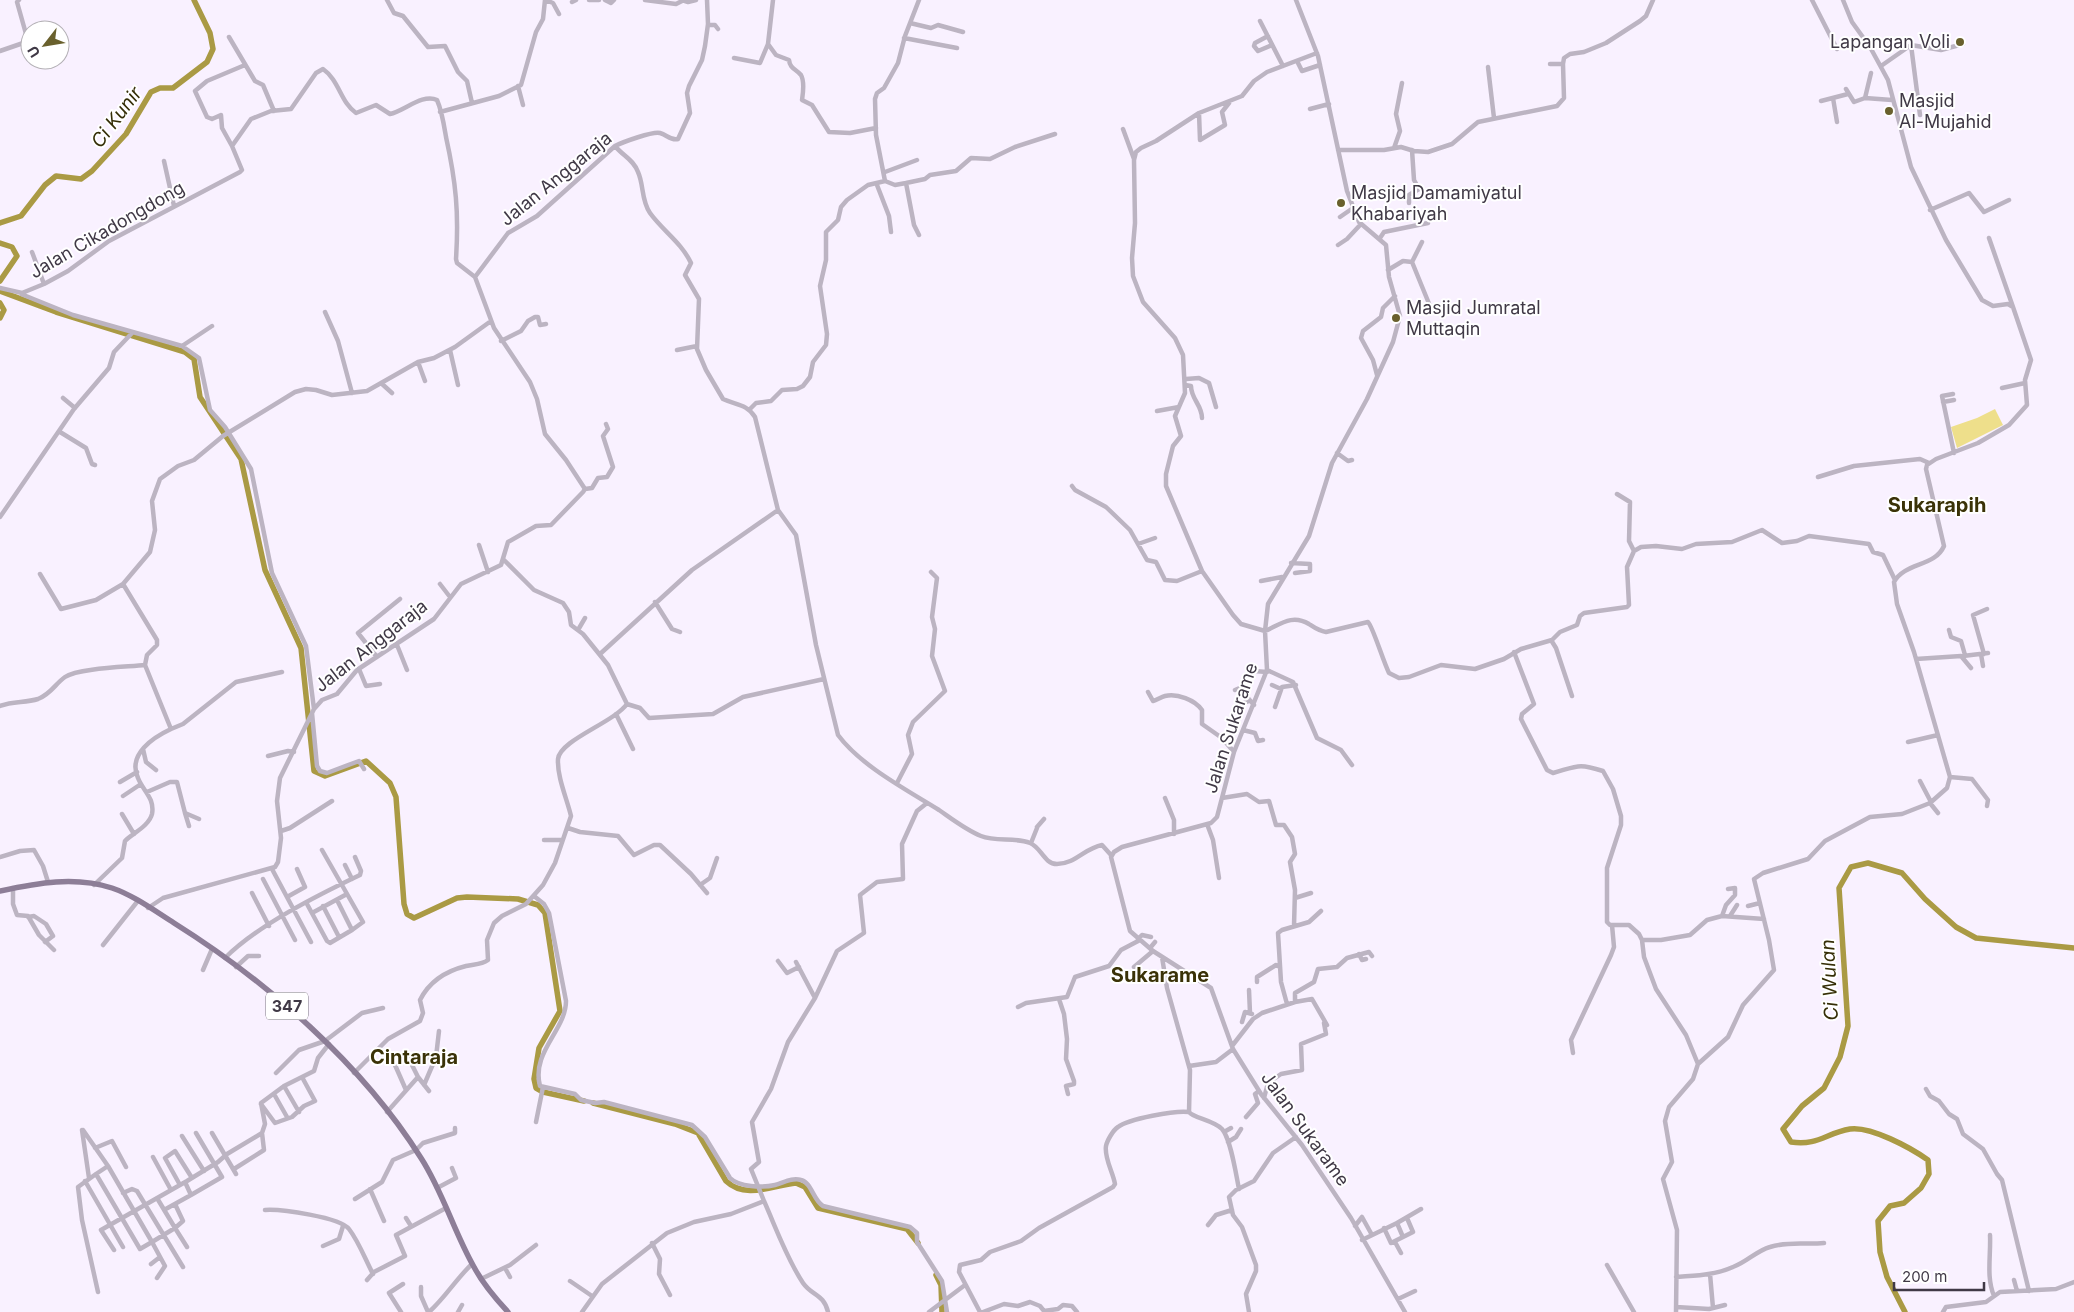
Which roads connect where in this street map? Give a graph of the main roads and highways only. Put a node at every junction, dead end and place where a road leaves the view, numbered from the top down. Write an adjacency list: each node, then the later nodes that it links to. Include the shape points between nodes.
1 (0, 891): 2 (main road, 347, via 48,882 94,884 113,889 212,949 297,1013 354,1073 416,1150 481,1280)
2 (508, 1312)

